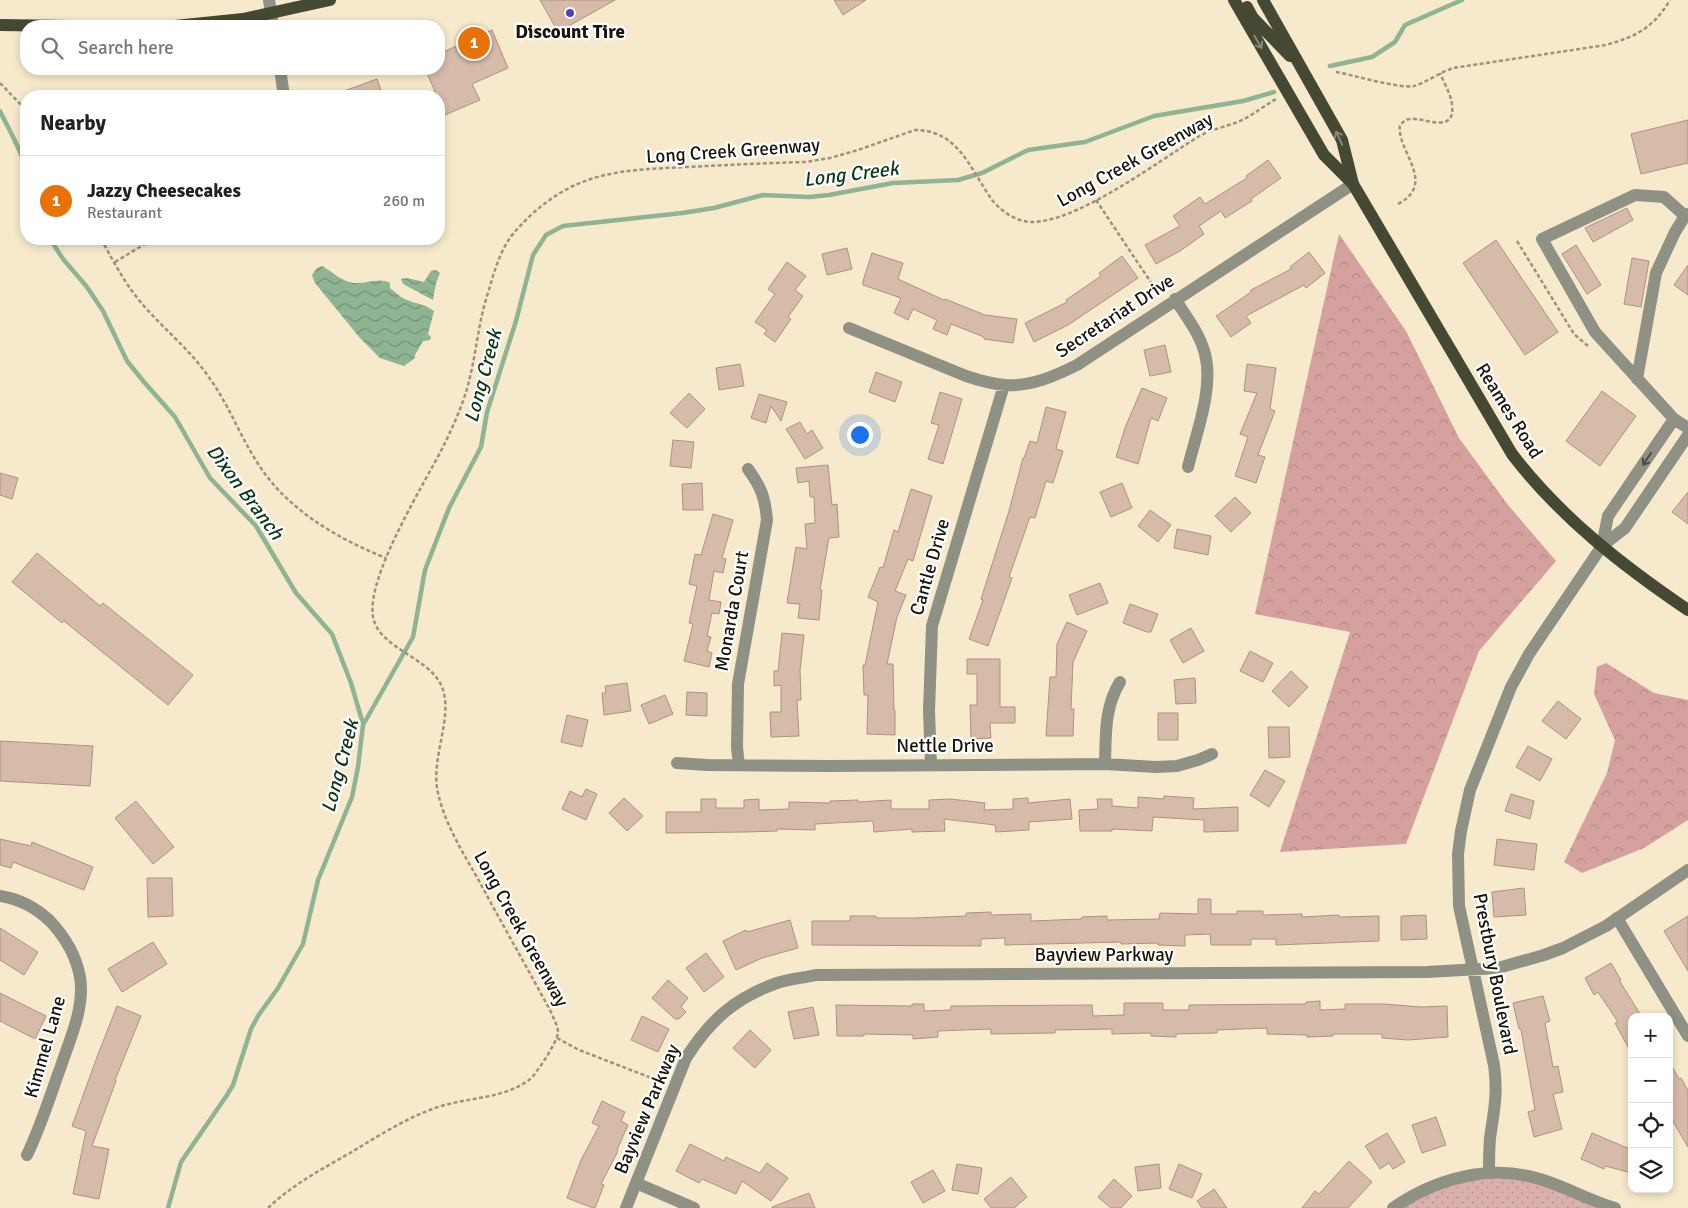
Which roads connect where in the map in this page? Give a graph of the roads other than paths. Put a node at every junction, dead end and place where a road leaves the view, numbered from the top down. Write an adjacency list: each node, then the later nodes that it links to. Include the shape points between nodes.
1 (269, 0): 7 (street)
2 (330, 0): 7 (main road)
3 (1234, 0): 13 (main road, Reames Road, one-way to 13, via 1324,155)
4 (1243, 0): 10 (main road, via 1253,18)
5 (1264, 0): 10 (main road, Reames Road)
6 (233, 20): 7 (main road)
7 (272, 20)
8 (0, 25): 9 (main road)
9 (20, 25)
10 (1302, 68): 13 (main road, Reames Road, one-way to 10, via 1342,140)
11 (281, 75): 12 (street)
12 (283, 90)
13 (1353, 184): 15 (street, Secretariat Drive); 24 (main road, Reames Road, via 1512,454 1543,492)
14 (1686, 215): 17 (street, via 1656,273); 17 (street, via 1664,198 1635,195 1542,239 1595,332)
15 (1175, 299): 18 (street, Secretariat Drive, via 1077,365 1053,377); 22 (street, via 1200,340 1207,368 1204,403)
16 (849, 328): 18 (street, Secretariat Drive, via 966,376)
17 (1638, 379): 19 (street)
18 (1004, 385): 31 (street, Cantle Drive, via 932,626)
19 (1674, 419): 20 (street); 24 (street, Prestbury Boulevard, one-way to 24, via 1608,516)
20 (1688, 428)
21 (1688, 434): 24 (street, Prestbury Boulevard, via 1625,528)
22 (1188, 467)
23 (748, 469): 30 (street, Monarda Court, via 764,496 767,520 738,684)
24 (1602, 546): 25 (main road, Reames Road); 35 (street, Prestbury Boulevard, via 1524,662 1470,790 1458,854 1459,906)
25 (1688, 610)
26 (1120, 682): 29 (street, via 1109,707)
27 (1212, 754): 29 (street, Nettle Drive, via 1177,766)
28 (677, 763): 30 (street, Nettle Drive)
29 (1105, 764): 31 (street, Nettle Drive)
30 (739, 765): 31 (street, Nettle Drive)
31 (931, 765)
32 (1688, 870): 34 (street, Bayview Parkway)
33 (0, 896): 37 (street, Kimmel Lane, via 24,902 55,927 75,958 80,979 80,1000 74,1027)
34 (1617, 918): 35 (street, Bayview Parkway, via 1584,938 1544,955 1498,968); 36 (street)
35 (1473, 970): 38 (street, Prestbury Boulevard, via 1497,1085); 39 (street, Bayview Parkway, via 816,975 779,982 721,1013 698,1039 686,1058)
36 (1688, 1036)
37 (27, 1155)
38 (1489, 1173): 40 (street, via 1543,1180); 43 (street, via 1454,1178 1431,1186)
39 (636, 1183): 41 (street, Bayview Parkway); 42 (street)
40 (1611, 1207)
41 (626, 1208)
42 (694, 1208)
43 (1393, 1208)

